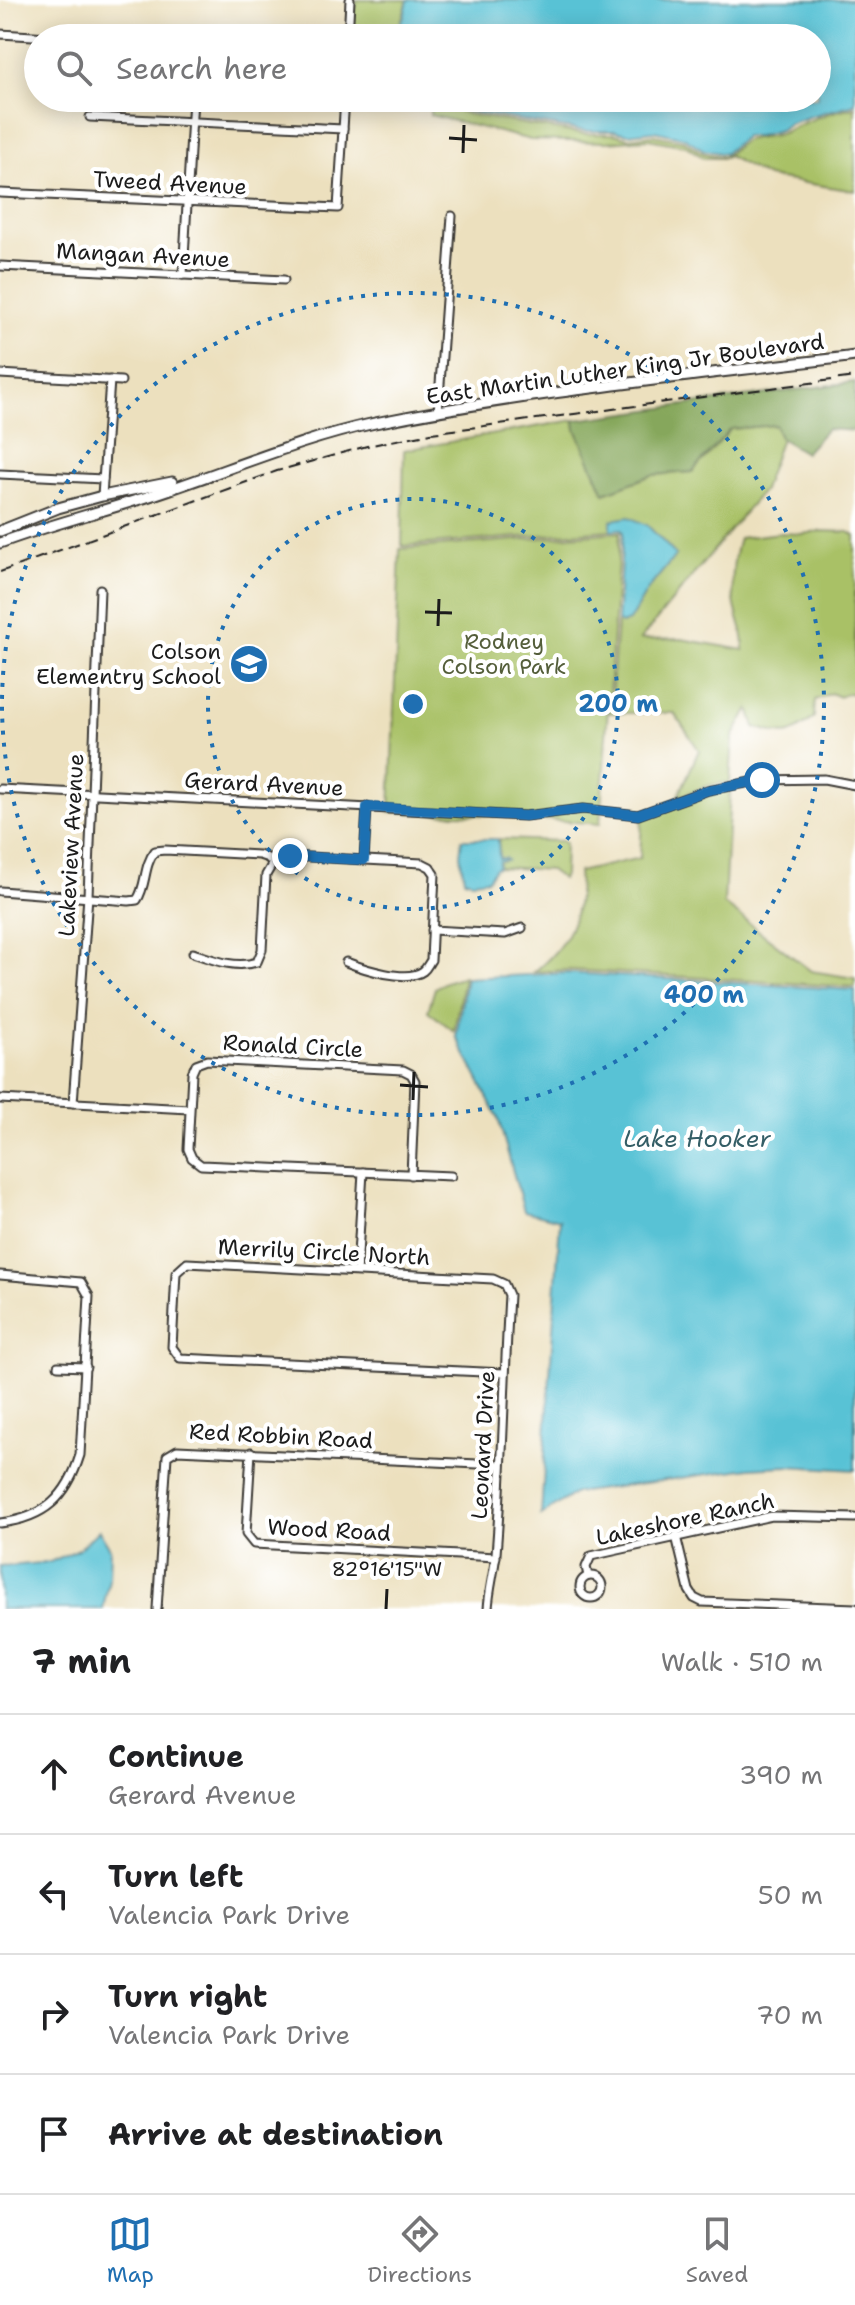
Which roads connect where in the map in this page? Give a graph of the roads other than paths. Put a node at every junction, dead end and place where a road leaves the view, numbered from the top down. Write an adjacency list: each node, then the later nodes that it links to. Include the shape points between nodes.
1 (350, 0): 2 (street)
2 (349, 24)
3 (0, 34): 4 (street)
4 (24, 35)
5 (192, 112): 8 (street)
6 (344, 112): 9 (street)
7 (90, 117): 8 (street)
8 (192, 123): 9 (street); 11 (street)
9 (343, 129): 11 (street, Tweed Avenue, via 338,208)
10 (0, 193): 11 (street, Tweed Avenue)
11 (188, 202): 14 (street)
12 (452, 216): 20 (street)
13 (0, 266): 14 (street, Mangan Avenue)
14 (183, 275): 15 (street, Mangan Avenue)
15 (284, 280)
16 (855, 356): 20 (main road, East Martin Luther King Jr Boulevard, via 512,398)
17 (0, 374): 18 (street)
18 (110, 380): 19 (street); 23 (street)
19 (121, 381)
20 (438, 412): 21 (main road, East Martin Luther King Jr Boulevard, via 308,441)
21 (211, 473): 24 (main road); 26 (main road)
22 (0, 474): 23 (street)
23 (103, 479): 24 (street)
24 (102, 496): 25 (main road)
25 (0, 531)
26 (0, 543)
27 (100, 589): 30 (street, Lakeview Avenue)
28 (855, 785): 31 (street, Gerard Avenue, via 824,779 762,780 708,790 638,815 583,809 525,816)
29 (0, 789): 30 (street, Gerard Avenue)
30 (92, 794): 31 (street, Gerard Avenue); 35 (street, Lakeview Avenue)
31 (367, 807): 32 (street)
32 (364, 860): 33 (street, via 290,856); 37 (street, via 430,867 435,874)
33 (273, 863): 35 (street, via 259,855 155,851 137,900); 38 (street, via 266,875 257,962 222,963)
34 (0, 891): 35 (street)
35 (88, 896): 41 (street, Lakeview Avenue)
36 (522, 928): 37 (street, via 505,934)
37 (432, 930): 39 (street, via 431,960 426,970 414,975 372,972)
38 (193, 953)
39 (346, 962)
40 (0, 1099): 41 (street)
41 (73, 1103): 42 (street)
42 (189, 1109): 43 (street, Ronald Circle, via 188,1149 201,1165); 44 (street, Ronald Circle, via 192,1073 196,1064 207,1060 403,1070 415,1081)
43 (363, 1172): 44 (street, Ronald Circle); 46 (street)
44 (411, 1175): 45 (street, Ronald Circle)
45 (451, 1176)
46 (357, 1271): 48 (street, Merrily Circle North, via 493,1279); 51 (street, Merrily Circle North, via 187,1263 176,1273 172,1347 180,1358)
47 (0, 1275): 50 (street, via 81,1282 89,1296)
48 (504, 1284): 51 (street, Leonard Drive, via 509,1295)
49 (58, 1366): 50 (street)
50 (86, 1367): 55 (street, via 74,1475 45,1509)
51 (505, 1373): 53 (street, Leonard Drive)
52 (251, 1452): 53 (street, Red Robbin Road); 57 (street, Wood Road, via 246,1534 254,1544); 60 (street, Red Robbin Road, via 177,1450 167,1456)
53 (500, 1465): 57 (street, Leonard Drive)
54 (855, 1518): 56 (street, Lakeshore Ranch, via 772,1516)
55 (0, 1523)
56 (676, 1536): 58 (street, Lakeshore Ranch, via 591,1556); 59 (street, via 689,1590 702,1602)
57 (496, 1557): 61 (street, Leonard Drive)
58 (588, 1576)
59 (855, 1608)
60 (157, 1609)
61 (488, 1609)

